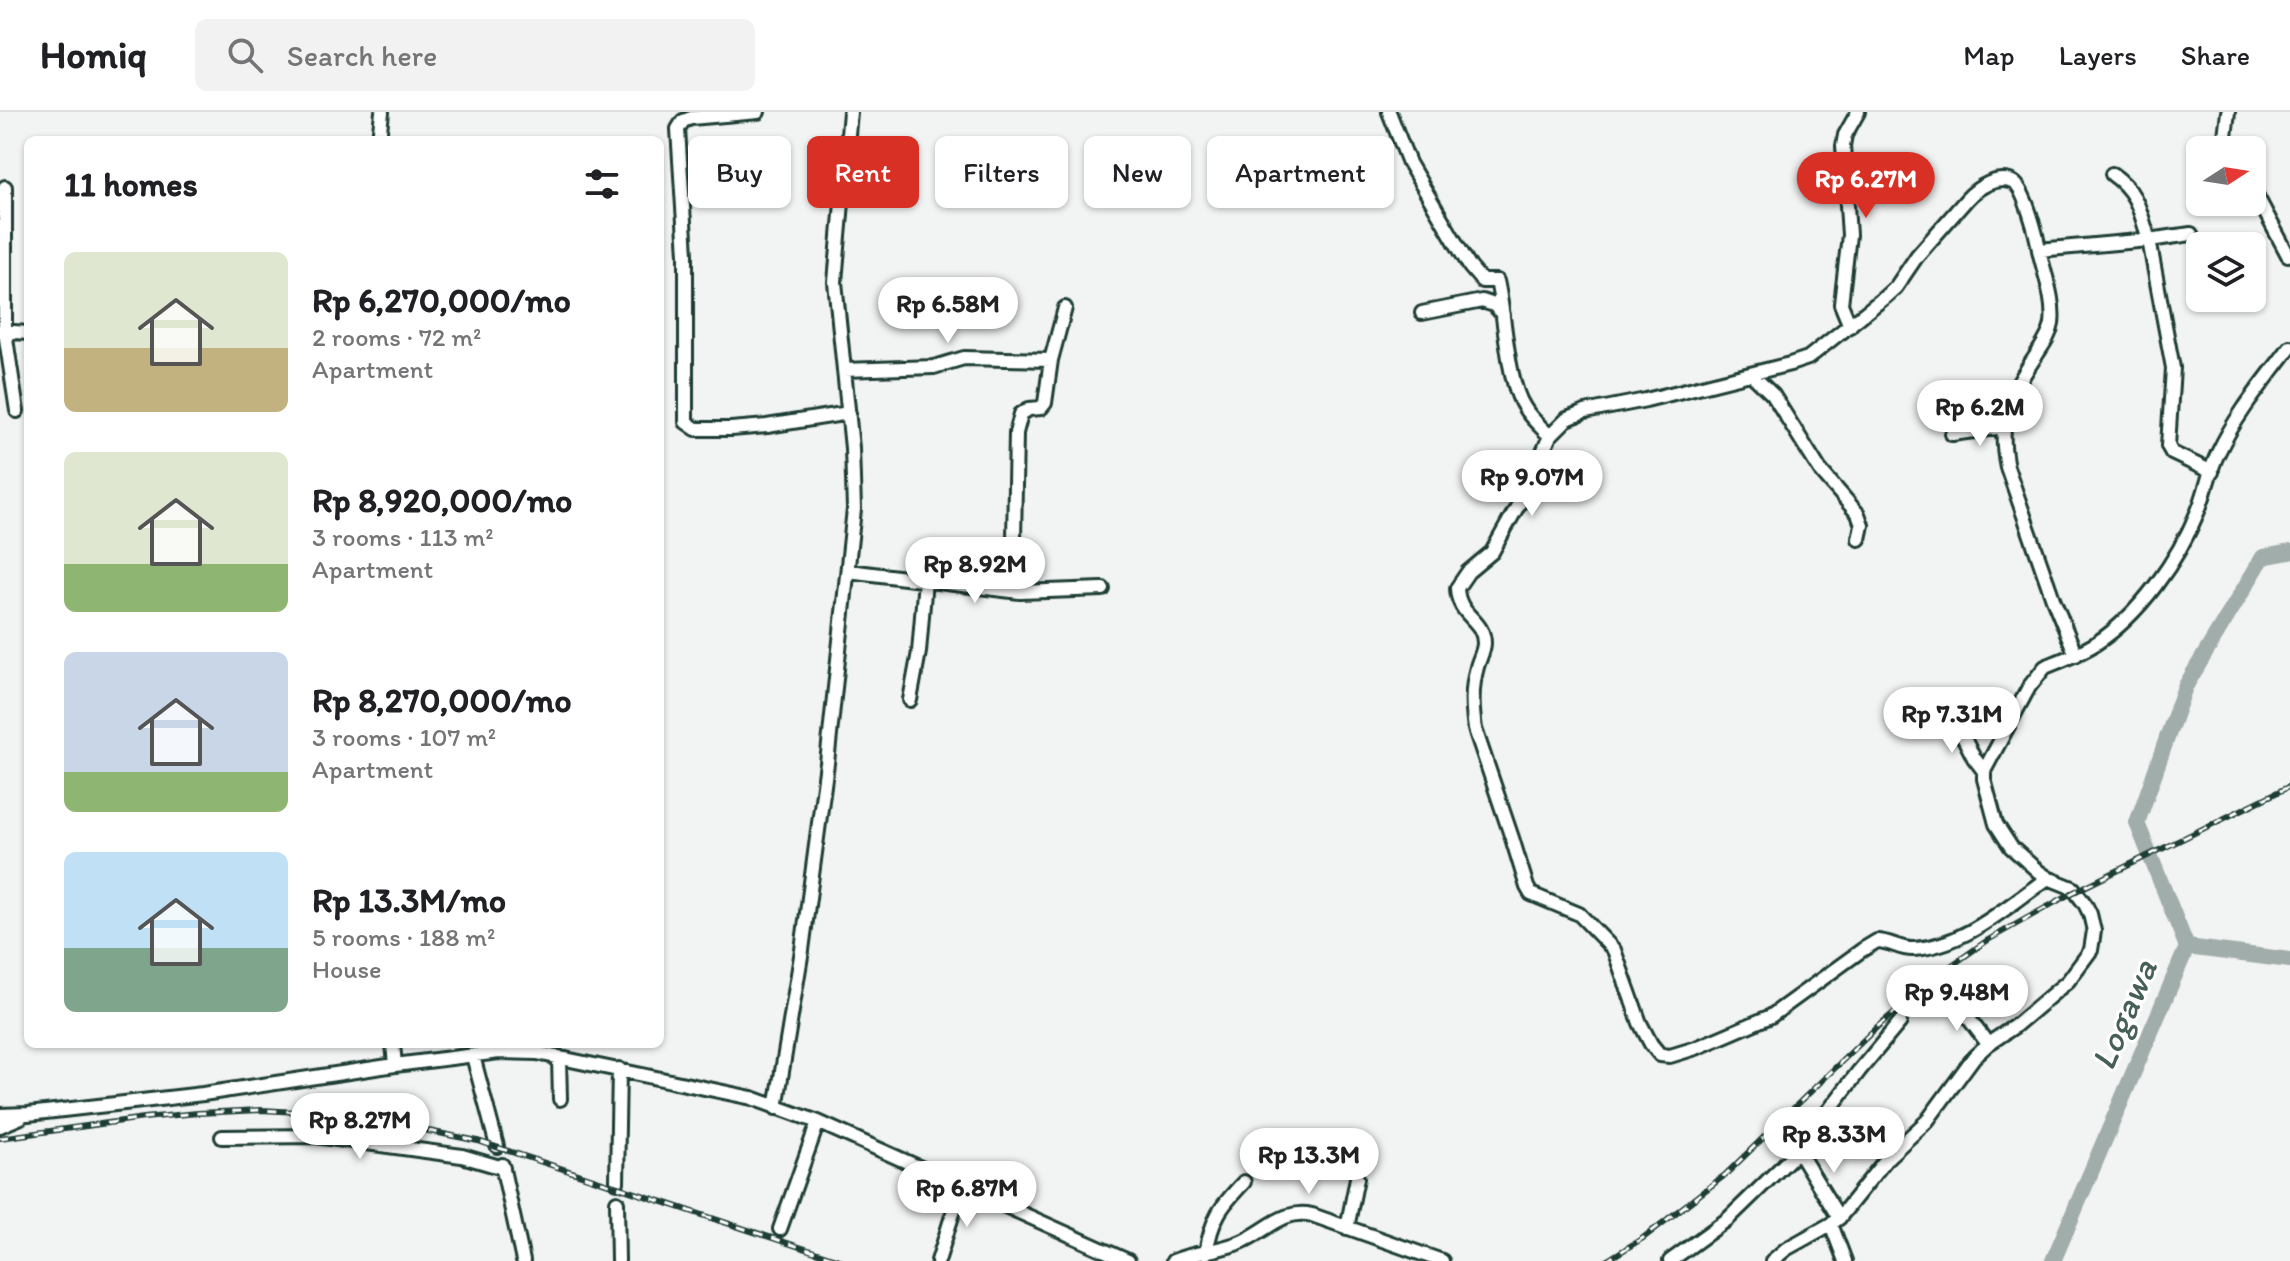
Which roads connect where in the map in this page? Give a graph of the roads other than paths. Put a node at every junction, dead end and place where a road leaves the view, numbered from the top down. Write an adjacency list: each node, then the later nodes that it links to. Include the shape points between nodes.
1 (382, 112): 7 (street)
2 (758, 112): 27 (street, via 691,118 678,129 686,254 686,422 696,429 731,429)
3 (850, 112): 24 (street, via 835,282)
4 (1389, 112): 18 (street, via 1409,163 1470,267 1482,281 1497,281)
5 (1858, 112): 19 (street, via 1843,146 1849,235 1841,304)
6 (2228, 112): 8 (street)
7 (379, 136)
8 (2226, 136)
9 (2112, 174): 13 (street, via 2133,193)
10 (5, 187): 20 (street)
11 (2266, 213): 15 (street)
12 (2186, 235): 13 (street)
13 (2149, 240): 14 (street); 31 (street, via 2173,368 2168,446)
14 (2039, 250): 19 (street, via 2018,187 1989,183 1967,199 1896,287); 28 (street, via 2051,329 2013,389)
15 (2288, 255)
16 (1065, 308): 23 (street)
17 (1422, 313): 18 (street, via 1482,301)
18 (1503, 315): 30 (street, via 1520,400)
19 (1850, 326): 25 (street, via 1808,358)
20 (3, 331): 21 (street); 26 (street)
21 (24, 333)
22 (2290, 347): 31 (street, via 2240,412)
23 (1051, 360): 24 (street, via 972,357 934,367); 36 (street, via 1045,403 1021,414 1016,433)
24 (844, 370): 27 (street)
25 (1751, 374): 30 (street, via 1576,415); 32 (street, via 1773,395 1820,470 1858,514 1863,531)
26 (17, 411)
27 (849, 413): 33 (street, via 855,498)
28 (2003, 427): 29 (street); 37 (street, via 2007,467)
29 (1952, 434)
30 (1550, 436): 41 (street, via 1492,552 1457,588 1460,606 1484,640 1472,688 1475,729 1528,890 1579,914 1614,950 1640,1023 1657,1052 1666,1057 1683,1052 1771,1016 1877,941 1911,949 1950,942)
31 (2208, 471): 37 (street, via 2197,513 2163,578 2110,633)
32 (1859, 539)
33 (848, 571): 34 (street); 51 (street, via 802,950)
34 (925, 580): 36 (street); 38 (street)
35 (1103, 589): 36 (street)
36 (1013, 591)
37 (2073, 649): 40 (street, via 2034,678)
38 (910, 700)
39 (1954, 719): 40 (street)
40 (1984, 771): 41 (street, via 2002,835)
41 (2048, 878): 44 (street, via 2073,888 2085,904 2094,931 2091,950 2068,981)
42 (1954, 999): 44 (street)
43 (1900, 1022): 58 (street)
44 (1988, 1044): 64 (street, via 1927,1121 1888,1157)
45 (393, 1048): 48 (street)
46 (473, 1056): 47 (street, via 531,1052); 48 (street); 57 (street)
47 (559, 1057): 49 (street); 50 (street)
48 (395, 1065): 52 (street)
49 (619, 1069): 51 (street); 60 (street)
50 (560, 1099)
51 (776, 1108): 54 (street)
52 (28, 1114): 53 (street); 55 (street)
53 (0, 1115)
54 (818, 1122): 62 (street); 66 (street)
55 (0, 1126)
56 (222, 1137): 68 (street, via 315,1136 502,1166)
57 (497, 1146)
58 (1798, 1151): 64 (street); 74 (street, via 1728,1219)
59 (1357, 1178): 65 (street)
60 (617, 1182)
61 (1244, 1182): 67 (street, via 1211,1224)
62 (961, 1187): 70 (street); 71 (street)
63 (617, 1202): 69 (street)
64 (1835, 1221): 75 (street); 76 (street)
65 (1347, 1228): 67 (street, via 1292,1214 1240,1243); 73 (street)
66 (780, 1229)
67 (1206, 1253): 72 (street)
68 (523, 1261)
69 (618, 1261)
70 (938, 1261)
71 (1128, 1261)
72 (1173, 1261)
73 (1442, 1261)
74 (1670, 1261)
75 (1772, 1261)
76 (1845, 1261)

